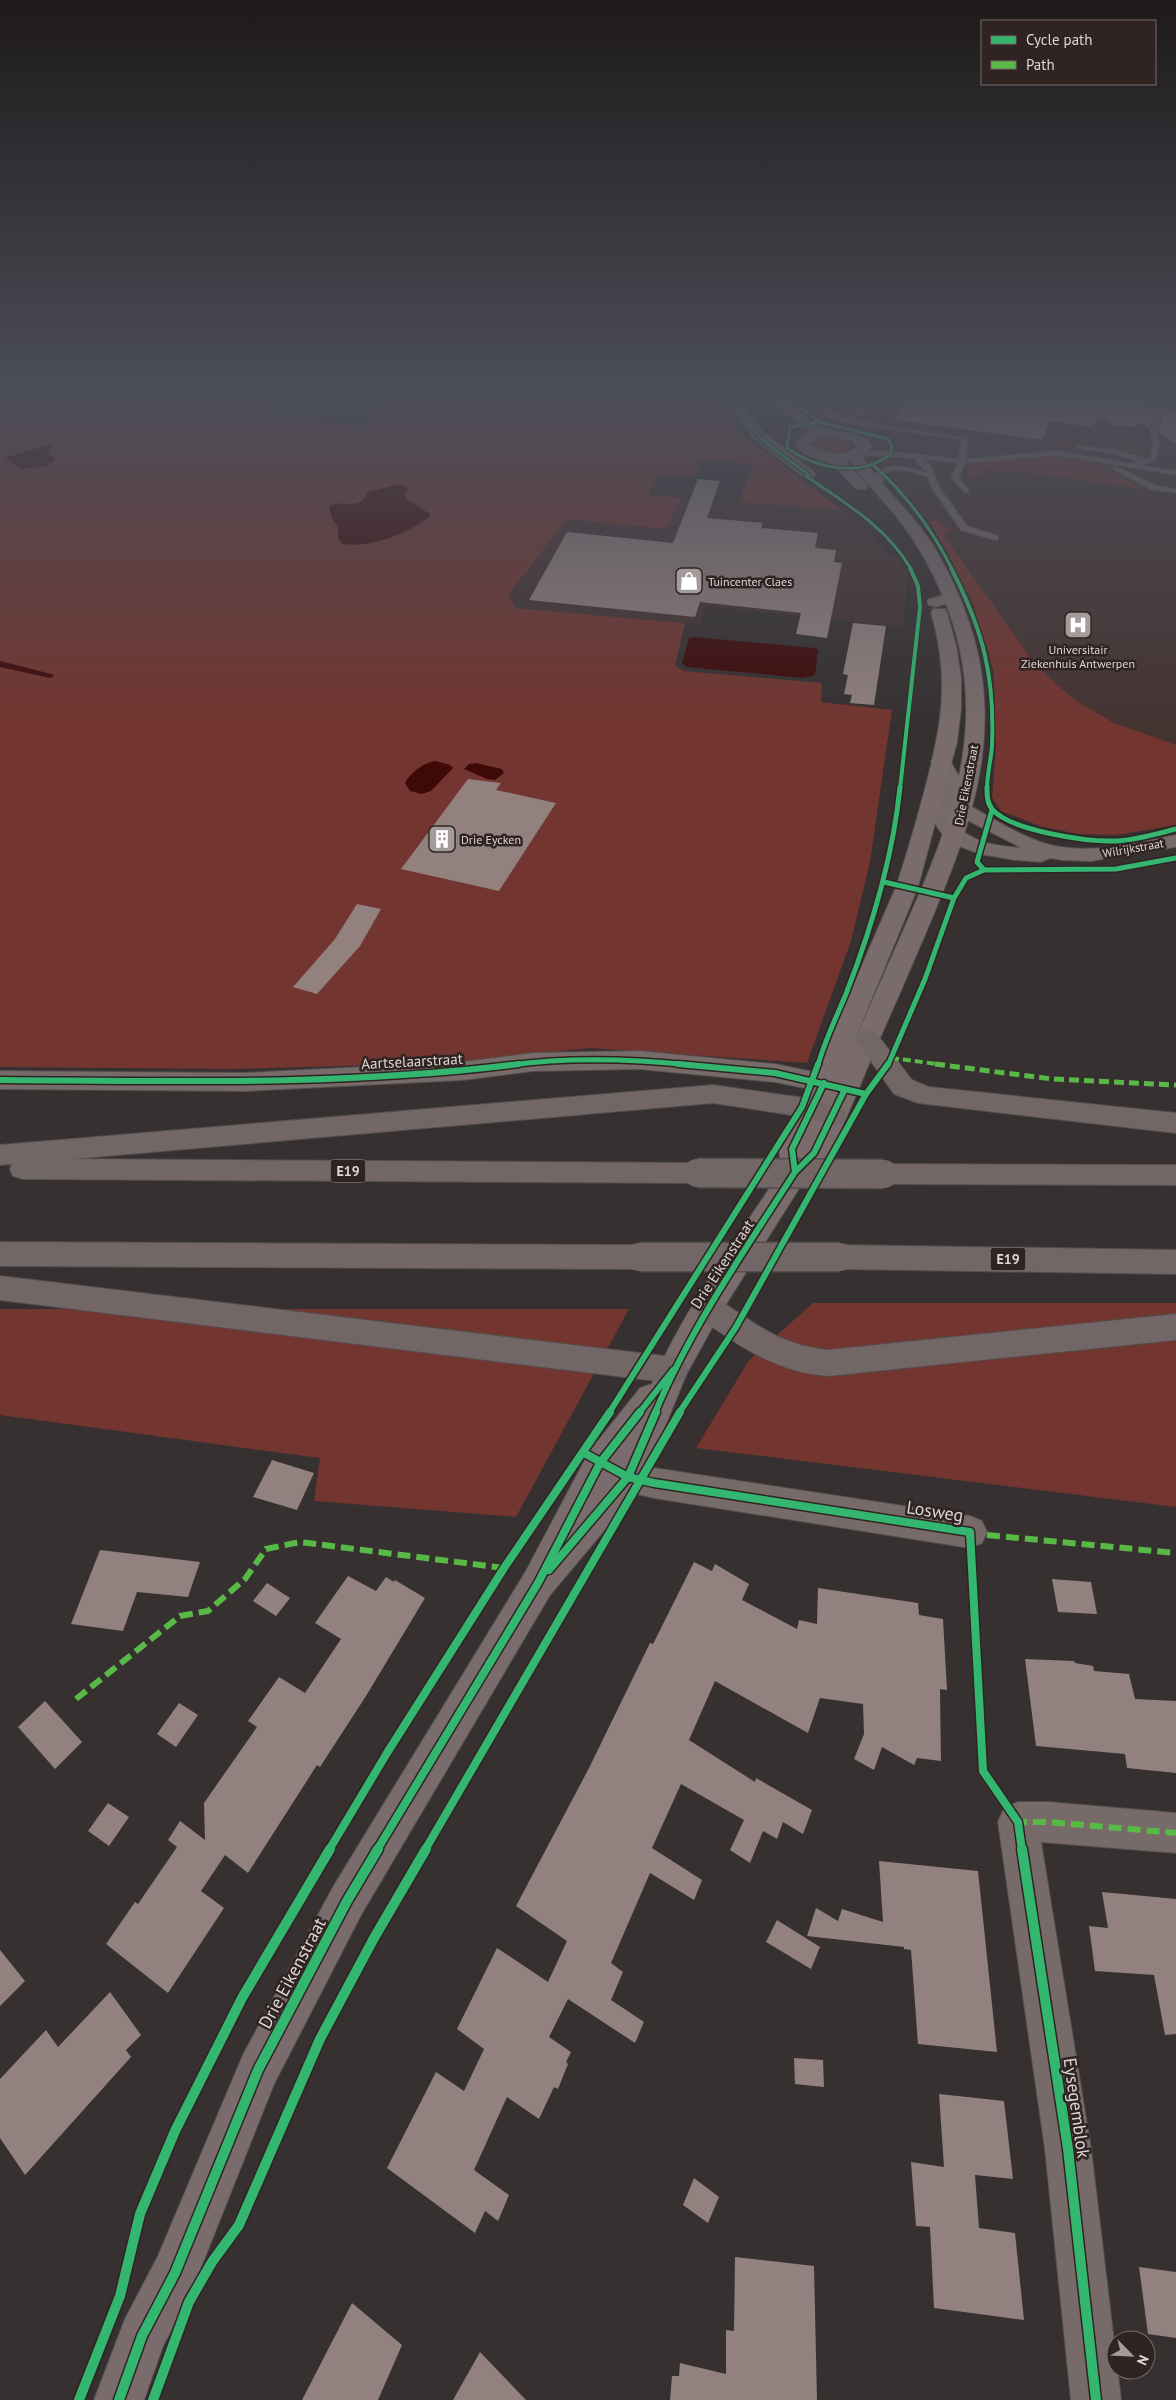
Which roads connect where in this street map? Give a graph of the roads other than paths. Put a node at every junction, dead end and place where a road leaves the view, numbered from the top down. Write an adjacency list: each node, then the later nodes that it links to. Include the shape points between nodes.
1 (880, 506): 5 (street, Drie Eikenstraat)
2 (894, 506): 5 (street, Drie Eikenstraat, via 926,548)
3 (948, 506): 4 (lane, via 964,528)
4 (995, 538)
5 (943, 600): 6 (street, Drie Eikenstraat, via 953,683 951,724); 7 (street, Drie Eikenstraat, via 968,646 976,692 972,765)
6 (941, 761): 8 (street, via 950,778 944,822); 15 (street, Drie Eikenstraat, via 907,887)
7 (963, 810): 8 (street, Drie Eikenstraat); 11 (street, Wilrijkstraat)
8 (956, 836): 10 (street, Wilrijkstraat, via 980,848); 12 (street, Drie Eikenstraat)
9 (1176, 841): 11 (street, Wilrijkstraat, via 1107,854)
10 (1000, 853): 11 (street, Wilrijkstraat); 12 (street, Wilrijkstraat, via 980,852 954,859)
11 (1059, 854)
12 (940, 873): 13 (street, Drie Eikenstraat)
13 (867, 1039): 16 (street, Drie Eikenstraat); 17 (highway, via 903,1087 927,1096)
14 (0, 1080): 15 (street, Aartselaarstraat, via 246,1082 463,1071 533,1062 639,1060 775,1073)
15 (824, 1083): 16 (street, Drie Eikenstraat)
16 (823, 1112): 18 (highway, via 713,1094); 24 (street, Drie Eikenstraat, via 814,1153 795,1172)
17 (1176, 1122)
18 (0, 1155)
19 (0, 1168): 20 (highway, E19, bridge)
20 (1176, 1175)
21 (0, 1254): 22 (highway, E19, bridge, via 840,1257)
22 (1176, 1262)
23 (0, 1288): 26 (highway)
24 (708, 1308): 25 (highway, via 786,1354 805,1361 828,1363); 26 (street, Drie Eikenstraat)
25 (1176, 1327)
26 (673, 1370): 27 (street, Drie Eikenstraat)
27 (614, 1470): 28 (street, Losweg, via 654,1483); 30 (street, Drie Eikenstraat, via 538,1583 347,1901 258,2070 175,2273 142,2336)
28 (970, 1532)
29 (1176, 1833): 31 (street, Eysegemblok, via 1018,1822 1068,2149)
30 (119, 2400)
31 (1096, 2400)

